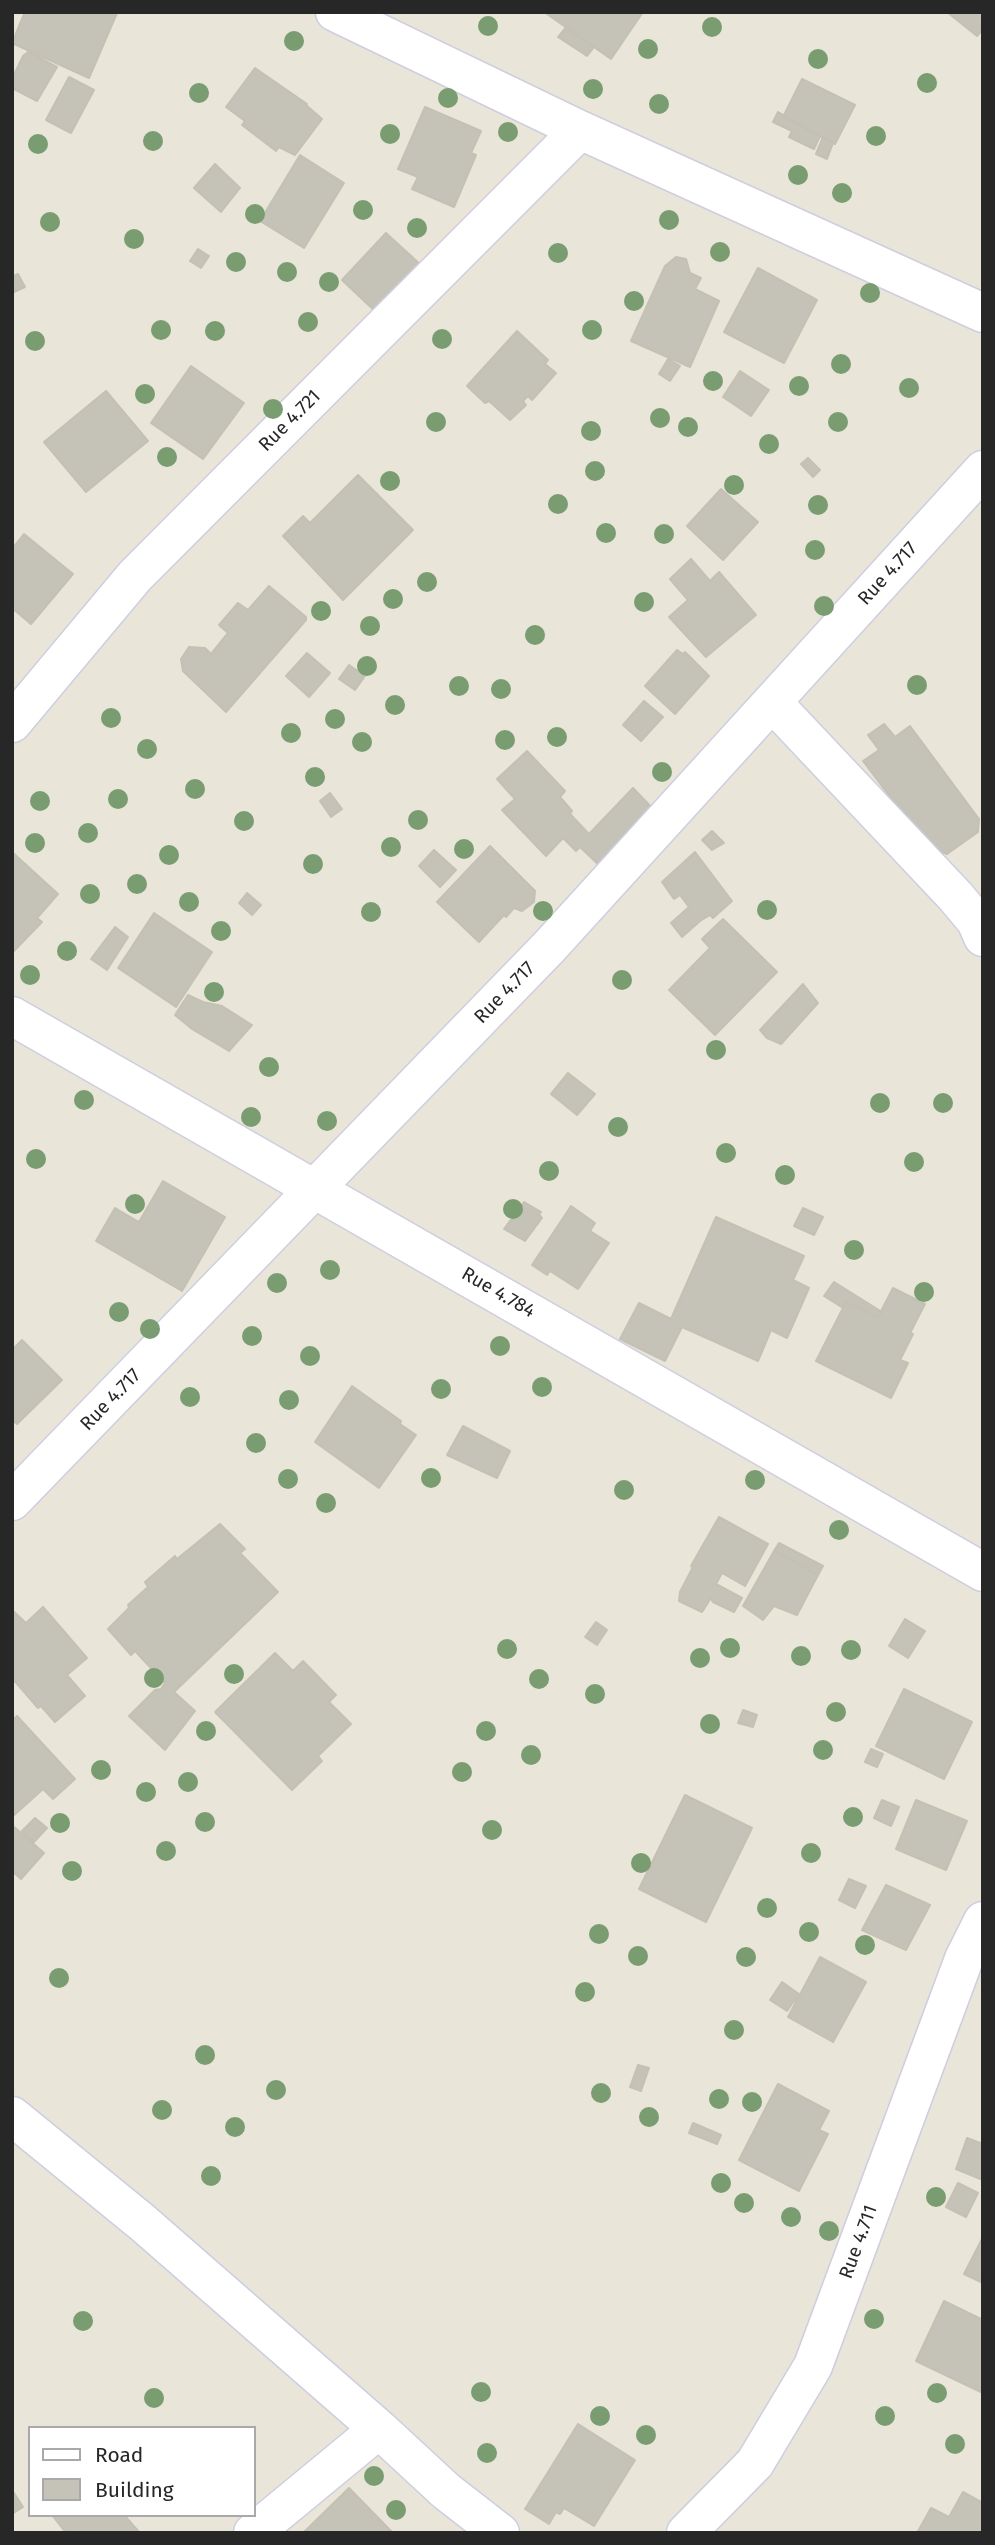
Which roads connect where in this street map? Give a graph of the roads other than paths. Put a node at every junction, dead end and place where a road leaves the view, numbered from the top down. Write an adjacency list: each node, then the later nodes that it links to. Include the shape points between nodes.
1 (335, 12): 2 (street)
2 (580, 130): 3 (street); 6 (street, Rue 4.721, via 135,576)
3 (983, 313)
4 (983, 470): 5 (street, Rue 4.717)
5 (772, 702): 7 (street, via 956,897); 9 (street, Rue 4.717, via 551,946)
6 (12, 723)
7 (983, 937)
8 (12, 1016): 9 (street, Rue 4.784)
9 (316, 1189): 10 (street, Rue 4.717); 11 (street, Rue 4.784)
10 (12, 1501)
11 (983, 1572)
12 (983, 1921): 17 (street, Rue 4.711, via 964,1959 813,2366 755,2462)
13 (12, 2116): 14 (street)
14 (379, 2428): 15 (street); 16 (street, via 446,2491)
15 (253, 2533)
16 (500, 2533)
17 (686, 2533)

